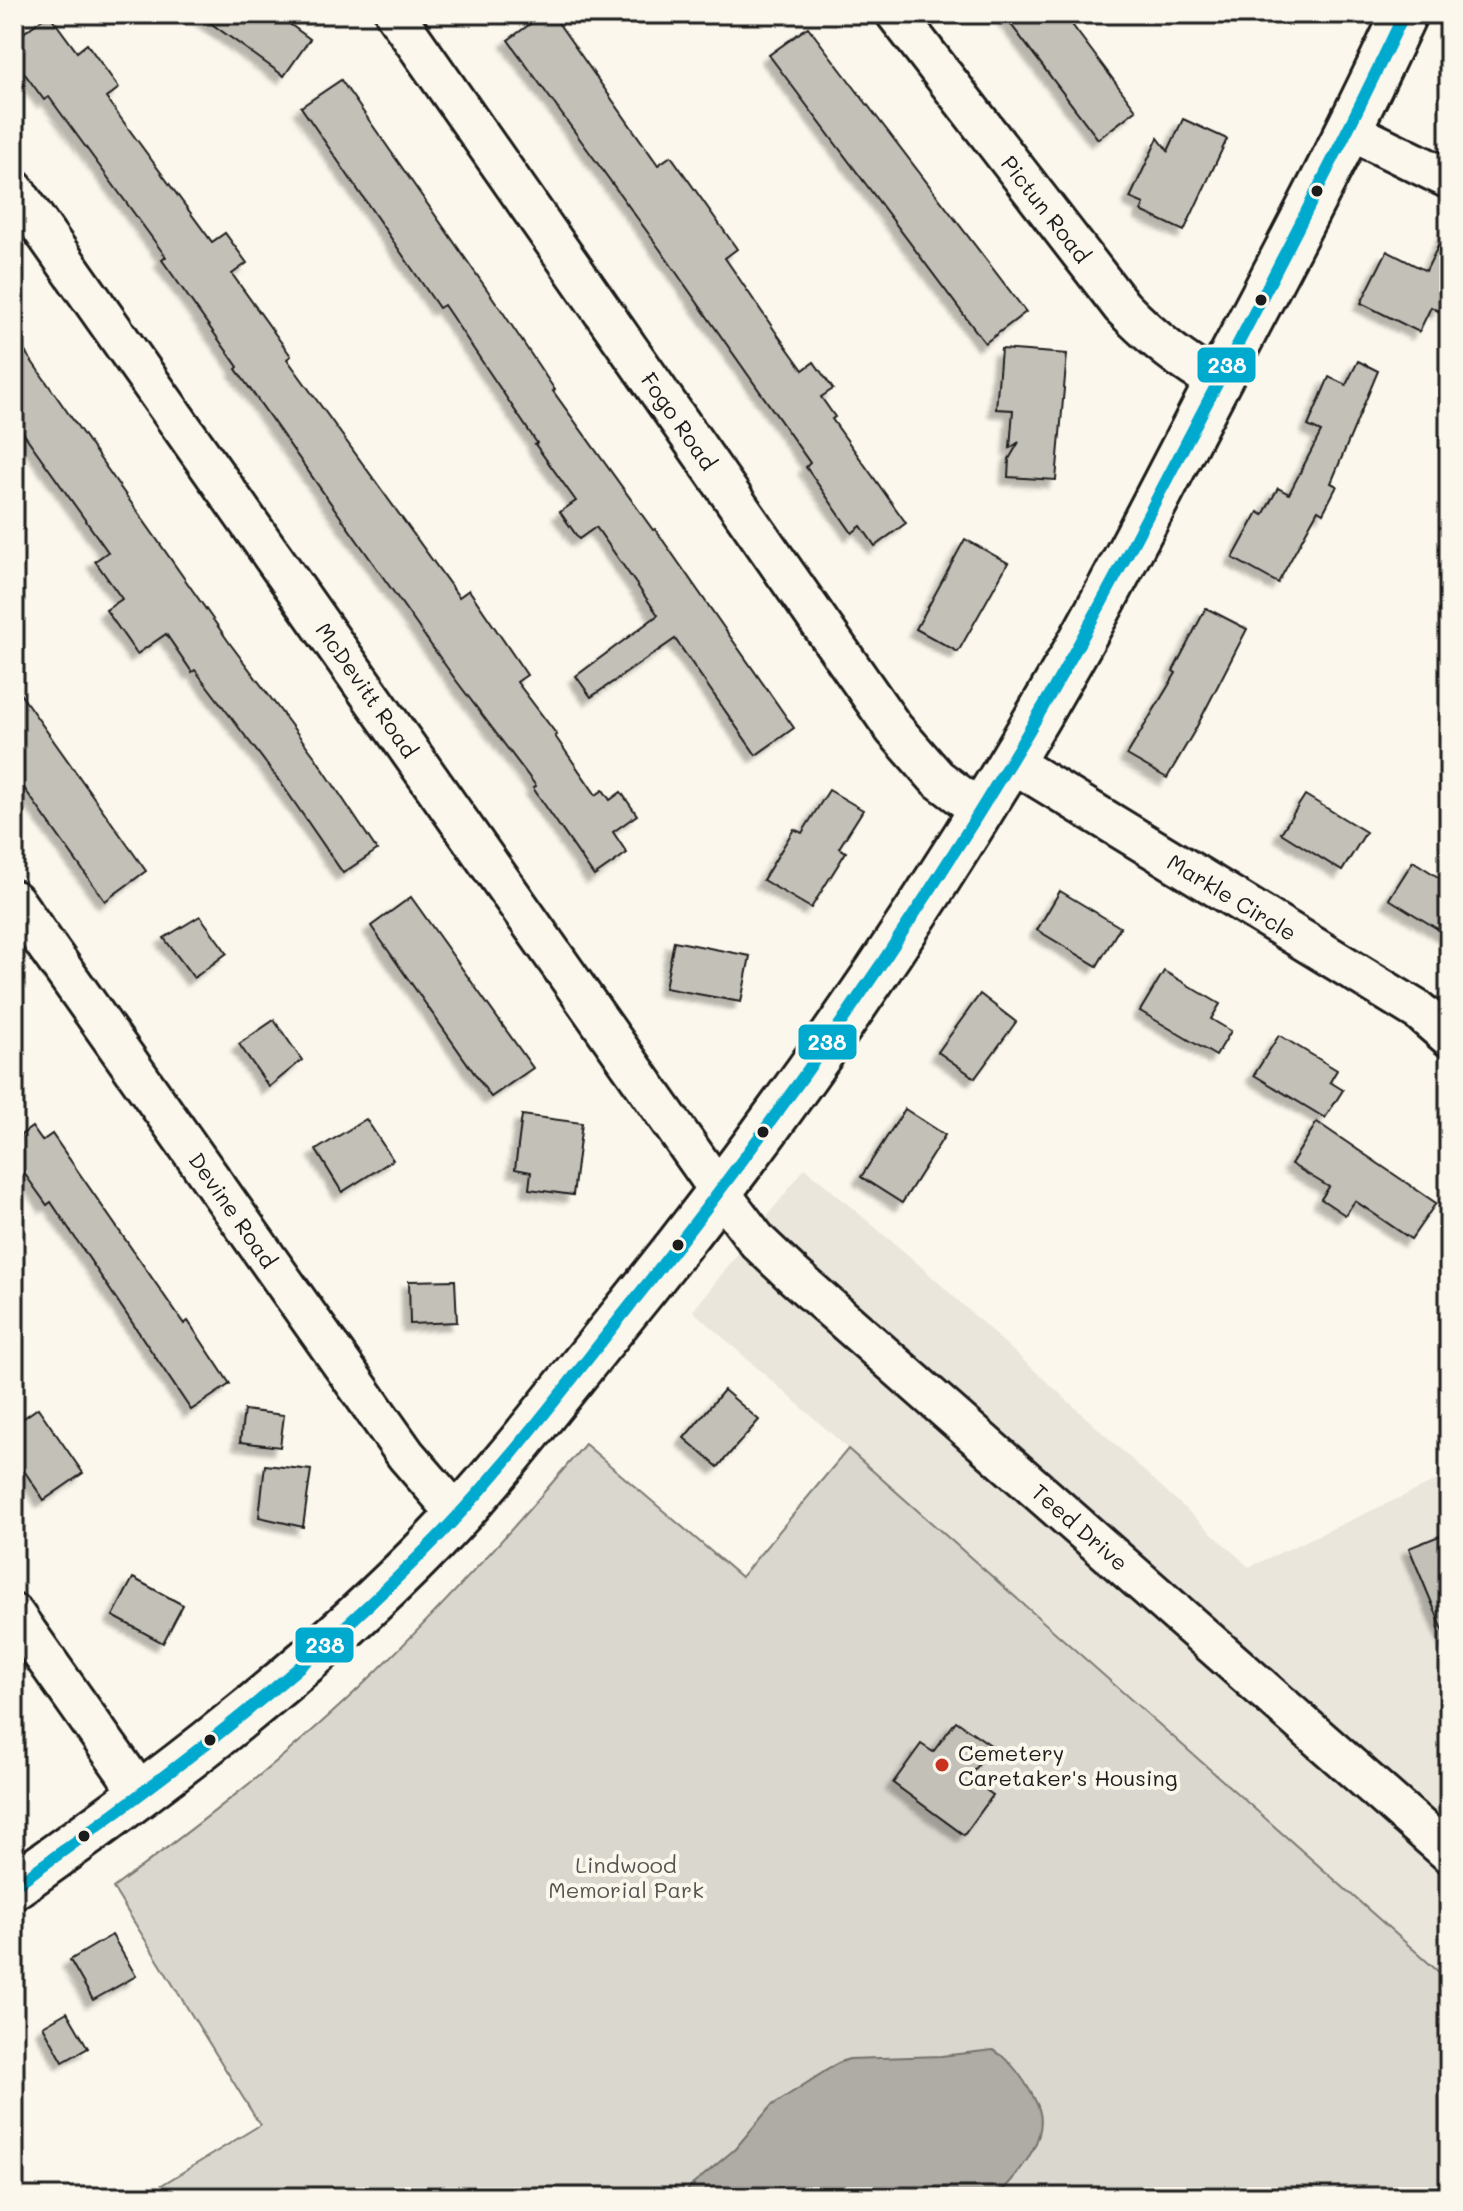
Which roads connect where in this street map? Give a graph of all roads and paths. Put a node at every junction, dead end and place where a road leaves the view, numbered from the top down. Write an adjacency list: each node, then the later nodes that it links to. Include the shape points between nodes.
1 (395, 14): 9 (street, Fogo Road, via 894,729 937,778)
2 (896, 14): 7 (street, Pictun Road, via 1122,307 1156,341)
3 (1404, 14): 4 (main road)
4 (1349, 130): 5 (street); 7 (main road)
5 (1449, 179)
6 (14, 189): 12 (street, McDevitt Road)
7 (1218, 382): 8 (main road)
8 (1011, 762): 9 (main road); 11 (street, Markle Circle, via 1419,1011)
9 (981, 811): 12 (main road)
10 (14, 900): 13 (street, Devine Road, via 406,1455)
11 (1449, 1037)
12 (720, 1192): 13 (main road); 16 (street, Teed Drive, via 775,1260)
13 (458, 1515): 15 (main road, via 312,1654)
14 (14, 1614): 15 (street)
15 (141, 1794): 17 (main road)
16 (1449, 1853)
17 (14, 1886)

